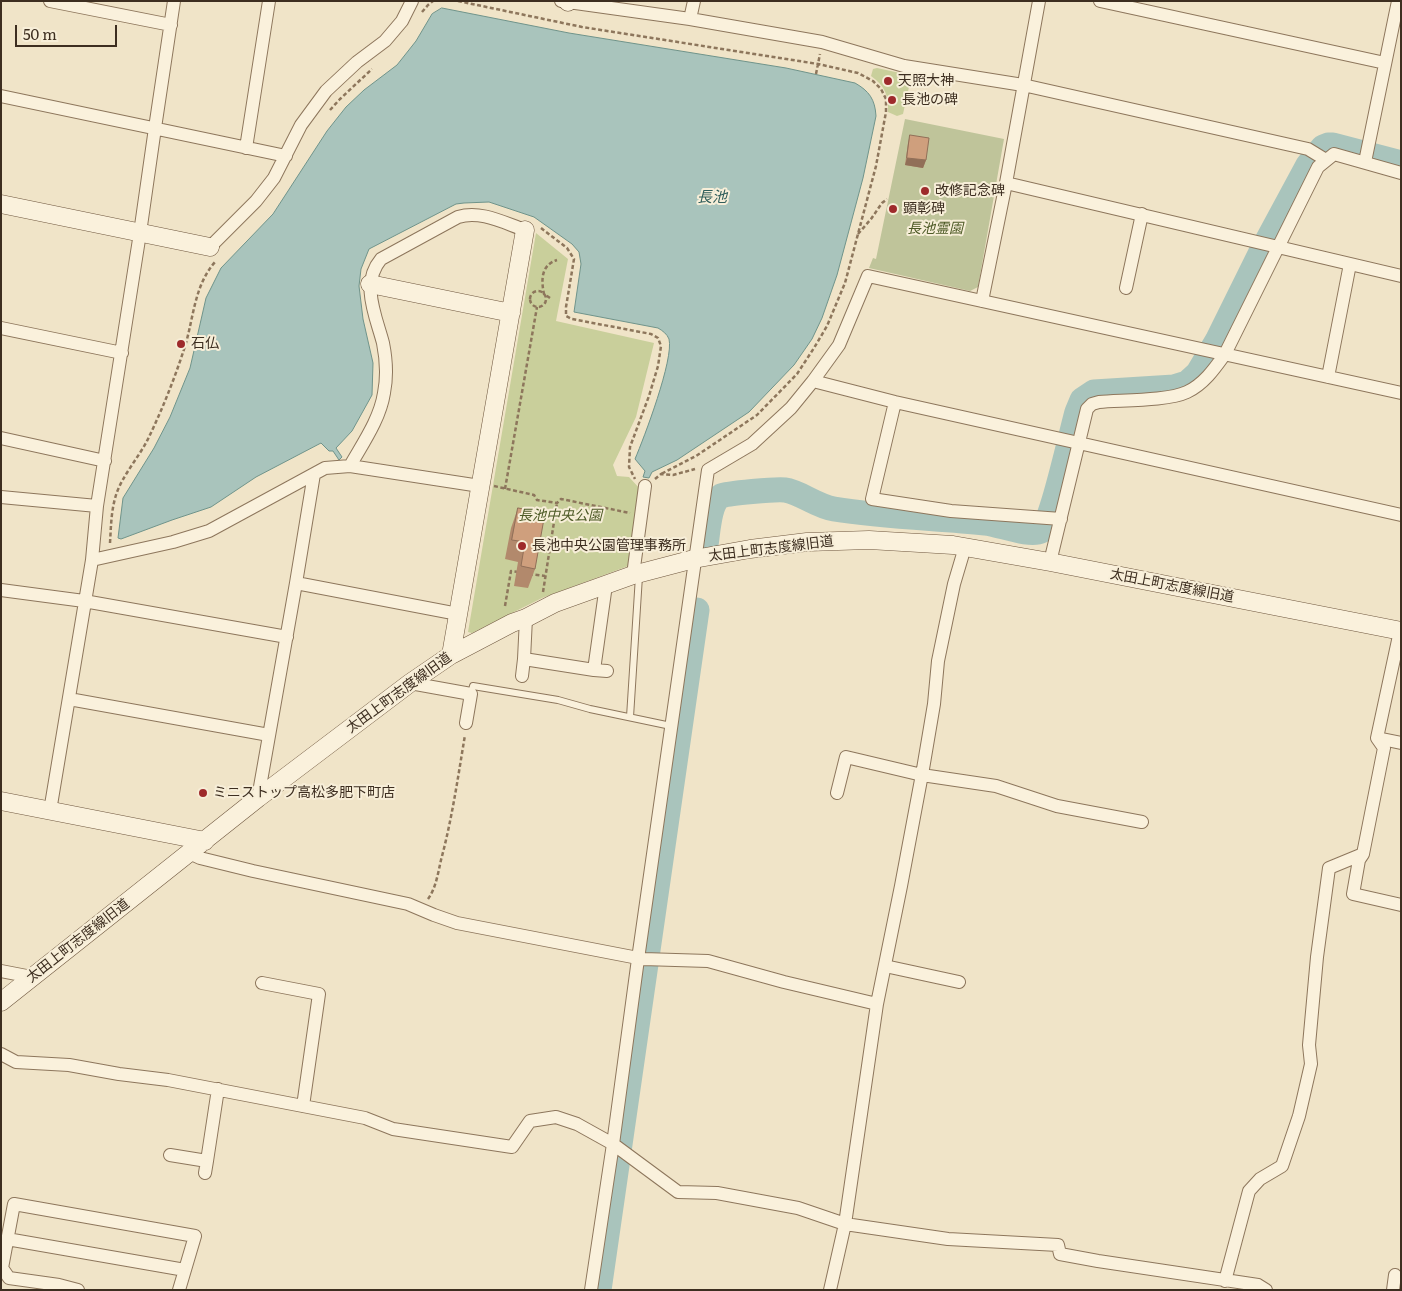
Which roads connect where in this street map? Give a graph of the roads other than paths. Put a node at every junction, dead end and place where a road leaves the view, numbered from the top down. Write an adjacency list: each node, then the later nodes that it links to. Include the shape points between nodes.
1 (50, 1): 11 (street)
2 (174, 1): 11 (street)
3 (269, 1): 16 (street)
4 (412, 1): 17 (street, via 402,21 386,41 326,91 301,125)
5 (694, 1): 10 (street)
6 (1040, 1): 13 (street)
7 (1100, 1): 12 (street)
8 (1398, 1): 12 (street)
9 (566, 2): 10 (street)
10 (690, 20): 13 (street, via 822,42 904,66)
11 (171, 25): 15 (street)
12 (1385, 63): 18 (street)
13 (1024, 85): 19 (street, via 1308,149); 21 (street)
14 (1, 96): 15 (street)
15 (155, 128): 16 (street); 25 (street)
16 (246, 148): 17 (street)
17 (286, 156): 27 (street, via 274,178)
18 (1366, 156): 19 (street, via 1334,154); 20 (street)
19 (1324, 159): 26 (street)
20 (1401, 173)
21 (1006, 183): 23 (street); 32 (street)
22 (1, 204): 25 (street)
23 (1142, 214): 26 (street); 31 (street)
24 (532, 228): 30 (street, via 485,216 468,214 458,217 381,259 374,267); 33 (street)
25 (140, 233): 27 (street); 36 (street)
26 (1269, 244): 28 (street); 35 (street)
27 (215, 252)
28 (1350, 264): 29 (street); 37 (street)
29 (1401, 276)
30 (370, 284): 33 (street); 44 (street, via 383,345 384,393 381,407)
31 (1126, 288)
32 (982, 301): 35 (street); 38 (street, via 868,276 839,346)
33 (510, 313): 46 (street)
34 (1, 328): 36 (street)
35 (1215, 352): 37 (street); 42 (street, via 1208,377 1188,392 1092,404)
36 (122, 353): 43 (street)
37 (1328, 377): 39 (street)
38 (813, 381): 40 (street); 54 (street, via 791,408 752,444 708,470)
39 (1401, 393)
40 (895, 402): 42 (street); 51 (street, via 872,499 951,511)
41 (1, 438): 43 (street)
42 (1072, 442): 50 (street); 51 (street)
43 (105, 461): 49 (street)
44 (350, 466): 45 (street, via 325,468); 46 (street)
45 (314, 474): 53 (street, via 209,531 173,542); 57 (street)
46 (487, 486): 61 (street)
47 (645, 486): 56 (street)
48 (1, 497): 49 (street)
49 (97, 506): 53 (street)
50 (1401, 515)
51 (1053, 519): 55 (street)
52 (965, 547): 54 (street, 太田上町志度線旧道, via 869,540 807,542); 55 (street, 太田上町志度線旧道); 79 (street, via 940,652)
53 (92, 556): 60 (street)
54 (694, 559): 56 (street, 太田上町志度線旧道); 75 (street)
55 (1050, 562): 63 (street, 太田上町志度線旧道)
56 (636, 574): 58 (street, 太田上町志度線旧道); 73 (lane)
57 (296, 583): 61 (street); 64 (street)
58 (606, 585): 62 (street, 太田上町志度線旧道, via 555,603); 67 (street)
59 (1, 590): 60 (street)
60 (84, 601): 64 (street); 72 (street)
61 (458, 614): 65 (street)
62 (526, 618): 65 (street, 太田上町志度線旧道); 66 (street)
63 (1400, 631): 77 (street)
64 (287, 637): 76 (street)
65 (451, 655): 70 (street, 太田上町志度線旧道)
66 (524, 659): 67 (street); 69 (street)
67 (594, 670): 68 (street)
68 (607, 671)
69 (522, 676)
70 (410, 683): 71 (street); 81 (street, 太田上町志度線旧道)
71 (471, 694): 73 (lane, via 473,686 558,700); 74 (street)
72 (69, 699): 76 (street); 83 (street)
73 (630, 717): 75 (lane)
74 (466, 724)
75 (671, 726): 89 (street)
76 (269, 735): 81 (street)
77 (1378, 738): 78 (street); 87 (street, via 1384,748)
78 (1401, 743)
79 (922, 774): 80 (street, via 846,756); 84 (street, via 996,786 1057,806); 90 (street)
80 (837, 793)
81 (258, 798): 85 (street, 太田上町志度線旧道)
82 (1, 801): 83 (street)
83 (50, 812): 85 (street)
84 (1142, 822)
85 (205, 841): 86 (street, 太田上町志度線旧道)
86 (189, 853): 89 (street, via 253,872 408,904 457,923); 92 (street, 太田上町志度線旧道)
87 (1362, 854): 88 (street, via 1353,894); 106 (street, via 1329,868 1317,957 1309,1045 1311,1064 1299,1116 1282,1166 1260,1179 1249,1191)
88 (1401, 905)
89 (644, 959): 96 (street, via 708,961); 100 (street)
90 (885, 966): 93 (street); 96 (street)
91 (1, 971): 92 (street)
92 (32, 977): 95 (street, 太田上町志度線旧道)
93 (959, 982)
94 (262, 983): 99 (street, via 320,994)
95 (1, 1002)
96 (877, 1004): 102 (street)
97 (1, 1054): 98 (street, via 16,1062 69,1065)
98 (218, 1089): 99 (street); 101 (street, via 206,1167)
99 (303, 1106): 100 (street, via 365,1118 393,1129 512,1147 530,1121 556,1116)
100 (613, 1144): 102 (street, via 678,1192 717,1193 798,1208); 110 (street)
101 (170, 1155)
102 (846, 1224): 106 (street, via 948,1239 1058,1245 1060,1254); 111 (street)
103 (7, 1239): 104 (street); 104 (street, via 14,1204 146,1226 195,1236); 107 (street, via 2,1268)
104 (185, 1270): 109 (street)
105 (1396, 1275): 113 (street)
106 (1225, 1281): 112 (street, via 1258,1285)
107 (7, 1284): 108 (street, via 59,1285)
108 (78, 1290)
109 (179, 1290)
110 (591, 1290)
111 (830, 1290)
112 (1266, 1290)
113 (1393, 1290)

